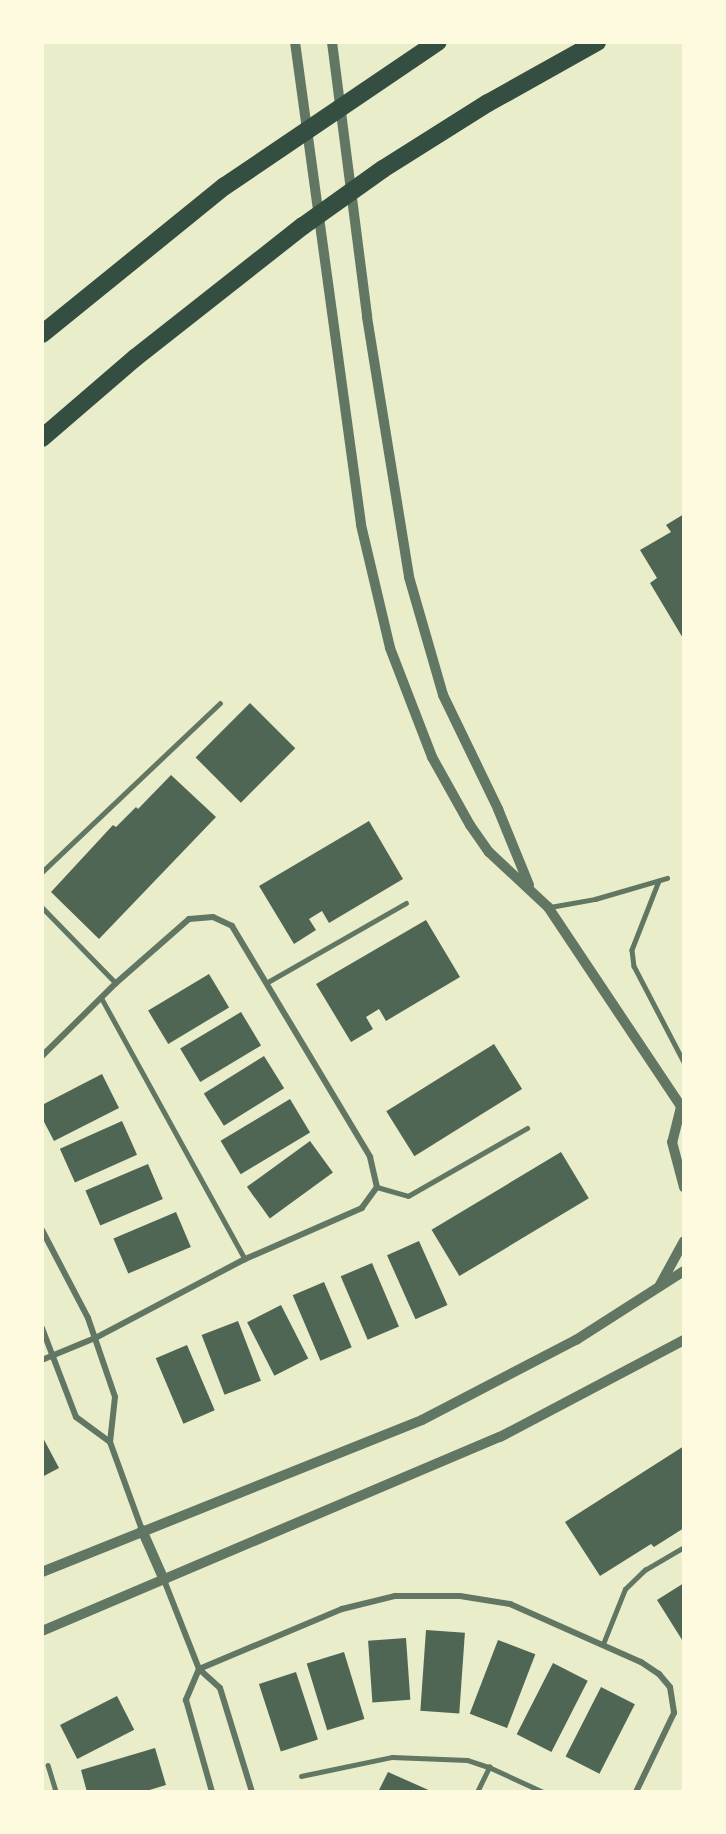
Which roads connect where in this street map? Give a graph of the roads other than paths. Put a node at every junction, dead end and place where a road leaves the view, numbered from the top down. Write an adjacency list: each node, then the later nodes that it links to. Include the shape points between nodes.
1 (295, 42): 11 (street, via 361,525 390,648 432,757 470,825 489,852)
2 (332, 42): 11 (street, via 367,317 409,577 429,656)
3 (438, 42): 5 (highway, via 225,186)
4 (597, 42): 6 (highway, via 459,121 303,226 135,358)
5 (42, 334)
6 (42, 438)
7 (220, 703): 8 (lane)
8 (42, 872)
9 (667, 878): 10 (lane)
10 (659, 881): 14 (lane); 19 (lane, via 632,950 634,966)
11 (530, 887): 14 (street)
12 (406, 903): 16 (lane)
13 (42, 907): 15 (lane)
14 (548, 907): 20 (street)
15 (116, 983): 16 (street, via 189,919 213,917 232,926); 17 (street)
16 (266, 983): 22 (street, via 370,1157)
17 (101, 997): 18 (street); 26 (lane)
18 (42, 1056)
19 (684, 1062)
20 (683, 1109): 23 (street, via 672,1142)
21 (527, 1128): 22 (lane, via 408,1196)
22 (377, 1187): 26 (street, via 362,1208)
23 (684, 1187)
24 (42, 1230): 30 (street)
25 (684, 1241): 28 (street)
26 (245, 1259): 30 (street)
27 (684, 1270): 28 (street)
28 (659, 1287): 35 (street, via 576,1341 422,1420)
29 (42, 1328): 32 (street)
30 (95, 1338): 32 (street); 34 (street, via 115,1397)
31 (684, 1340): 38 (street, via 500,1437)
32 (54, 1355): 33 (street); 34 (street, via 76,1417)
33 (42, 1360)
34 (110, 1442): 35 (street)
35 (142, 1530): 37 (street); 38 (street)
36 (684, 1547): 40 (lane, via 645,1570 625,1589)
37 (42, 1572)
38 (164, 1580): 39 (street); 41 (street)
39 (42, 1631)
40 (603, 1644): 41 (street, via 510,1604 460,1596 395,1596 342,1609); 50 (street, via 659,1674 675,1701 674,1713)
41 (199, 1669): 46 (street, via 186,1700); 47 (street, via 220,1688)
42 (48, 1765): 45 (lane)
43 (489, 1767): 44 (lane, via 467,1760 392,1756); 48 (lane); 49 (lane)
44 (301, 1776)
45 (56, 1792)
46 (212, 1792)
47 (252, 1792)
48 (477, 1792)
49 (543, 1792)
50 (636, 1792)

